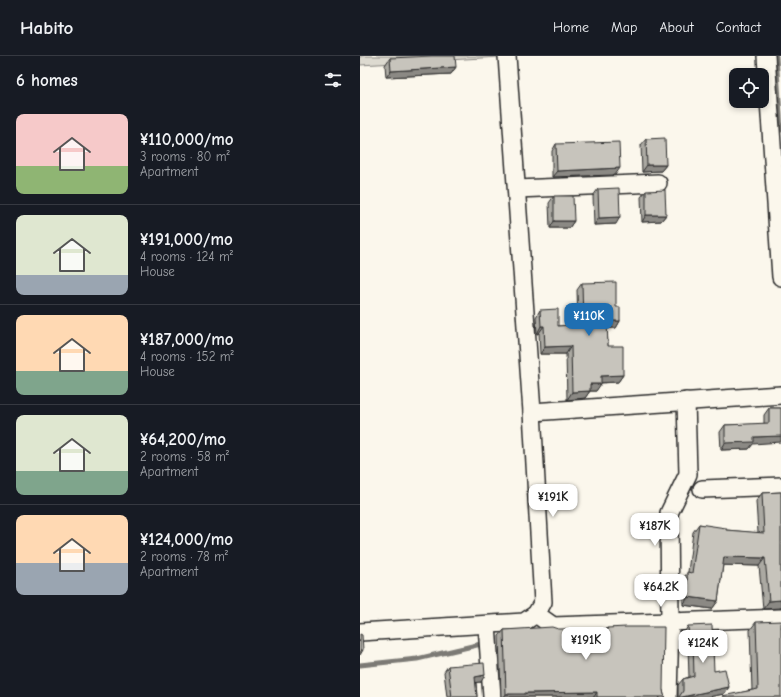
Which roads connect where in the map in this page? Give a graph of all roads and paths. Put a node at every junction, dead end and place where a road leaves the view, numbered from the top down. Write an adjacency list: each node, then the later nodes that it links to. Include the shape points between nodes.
1 (507, 56): 4 (street)
2 (766, 56): 5 (street)
3 (658, 183): 4 (street)
4 (517, 189): 8 (street)
5 (781, 278)
6 (781, 395): 7 (street)
7 (686, 402): 8 (street); 13 (street, via 688,474 669,513)
8 (532, 412): 11 (street, via 543,602)
9 (781, 486): 10 (street)
10 (702, 489)
11 (536, 614): 13 (street, via 553,626); 14 (street, via 524,622)
12 (781, 618): 13 (street)
13 (670, 622): 17 (street)
14 (486, 625): 15 (street); 16 (street)
15 (360, 632)
16 (492, 697)
17 (668, 697)

